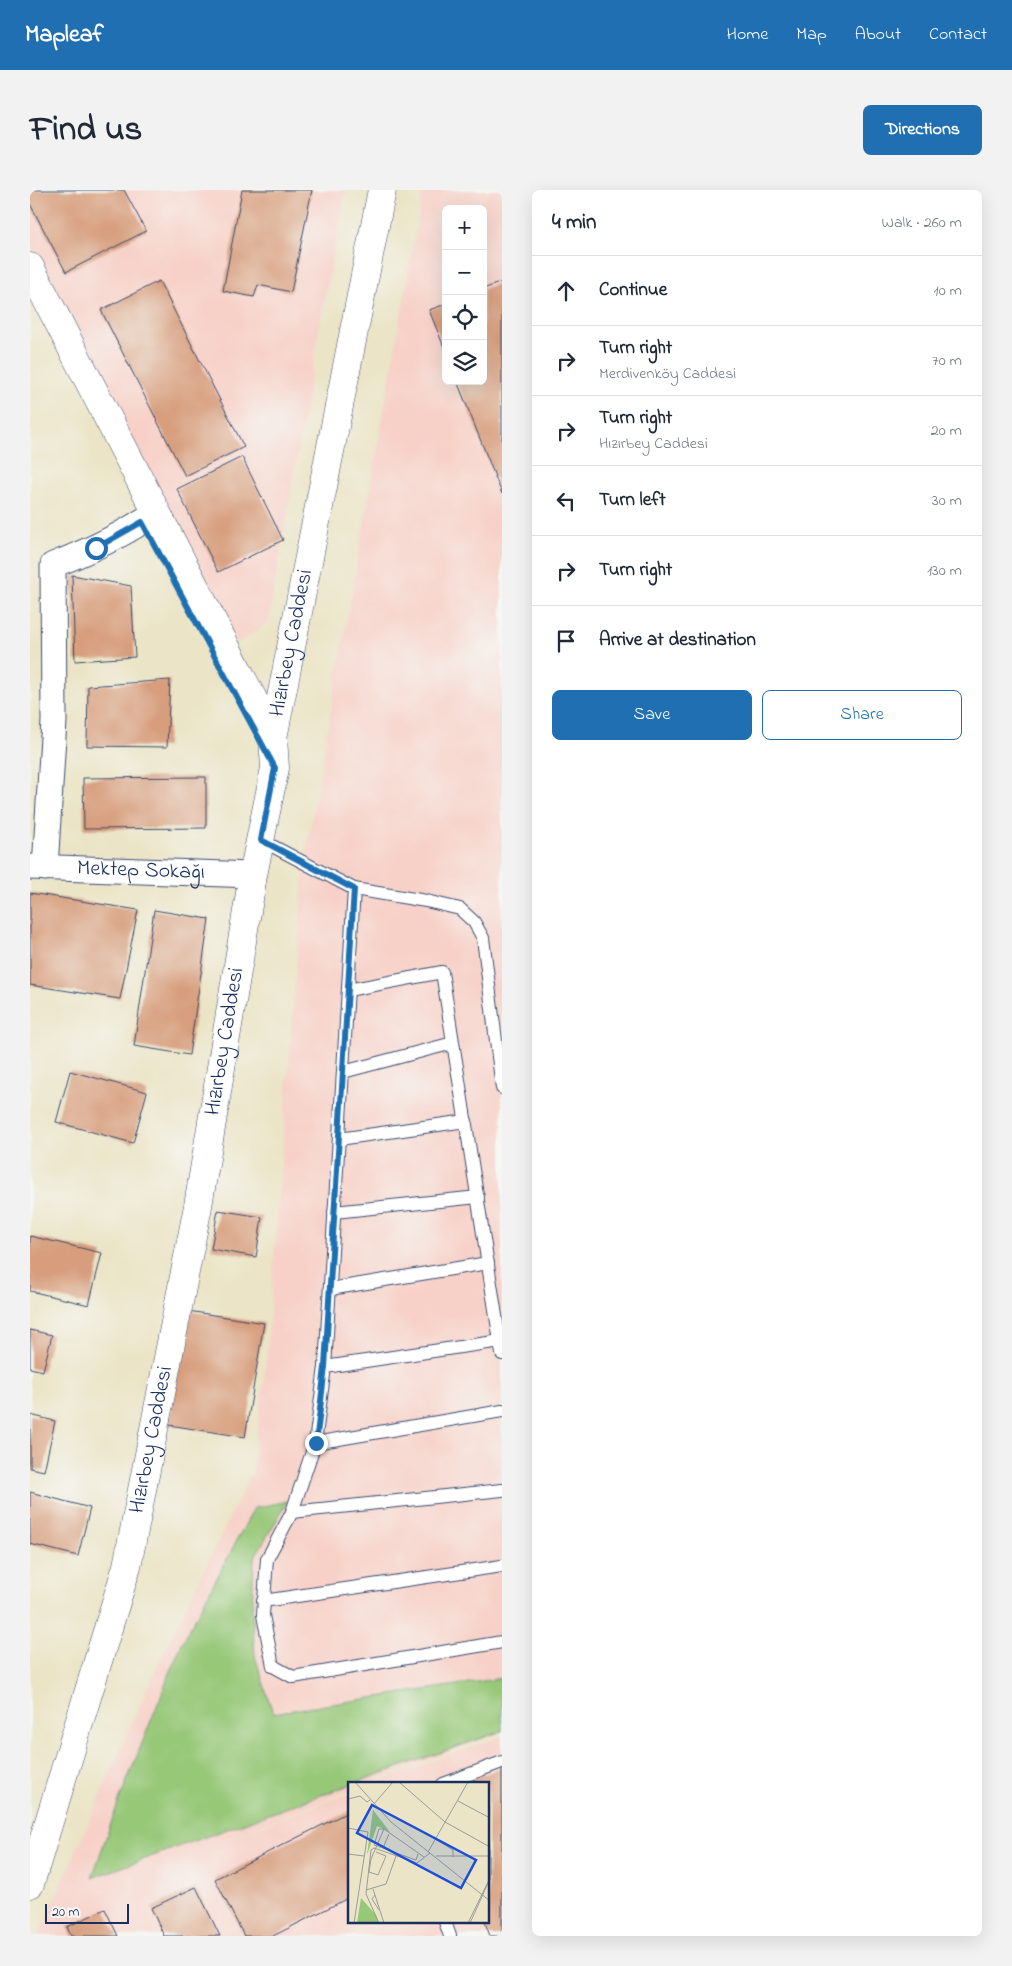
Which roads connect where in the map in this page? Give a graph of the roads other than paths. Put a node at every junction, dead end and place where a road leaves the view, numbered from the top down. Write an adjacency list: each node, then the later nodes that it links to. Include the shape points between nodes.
1 (382, 190): 5 (street, Hızırbey Caddesi)
2 (30, 267): 4 (street)
3 (30, 307): 4 (street)
4 (149, 517): 5 (street); 6 (street); 8 (street, via 96,548 53,565 54,721)
5 (273, 738): 6 (street, Hızırbey Caddesi)
6 (275, 768): 7 (street, Hızırbey Caddesi)
7 (261, 840): 9 (street, Hızırbey Caddesi); 10 (lane)
8 (37, 868): 9 (street, Mektep Sokağı)
9 (253, 875): 33 (street, Hızırbey Caddesi, via 198,1206 127,1566)
10 (354, 889): 11 (lane); 14 (lane, via 460,909 474,922 483,938)
11 (348, 990): 12 (lane, via 442,972); 13 (lane)
12 (453, 1043): 13 (lane); 15 (lane)
13 (343, 1072): 16 (lane)
14 (502, 1088)
15 (466, 1121): 16 (lane); 17 (lane)
16 (339, 1139): 18 (lane)
17 (478, 1197): 18 (lane); 19 (lane)
18 (334, 1212): 20 (lane)
19 (488, 1263): 20 (lane); 21 (lane)
20 (330, 1289): 23 (lane)
21 (501, 1341): 22 (lane); 23 (lane)
22 (502, 1354)
23 (325, 1367): 25 (lane)
24 (502, 1411): 25 (lane)
25 (316, 1443): 27 (lane)
26 (502, 1490): 27 (lane)
27 (292, 1512): 29 (lane, via 267,1559)
28 (502, 1566): 29 (lane)
29 (263, 1601): 30 (lane, via 272,1666 293,1677)
30 (502, 1642)
31 (502, 1762): 32 (lane)
32 (448, 1782)
33 (30, 1884)
34 (446, 1924): 35 (lane)
35 (450, 1936)

